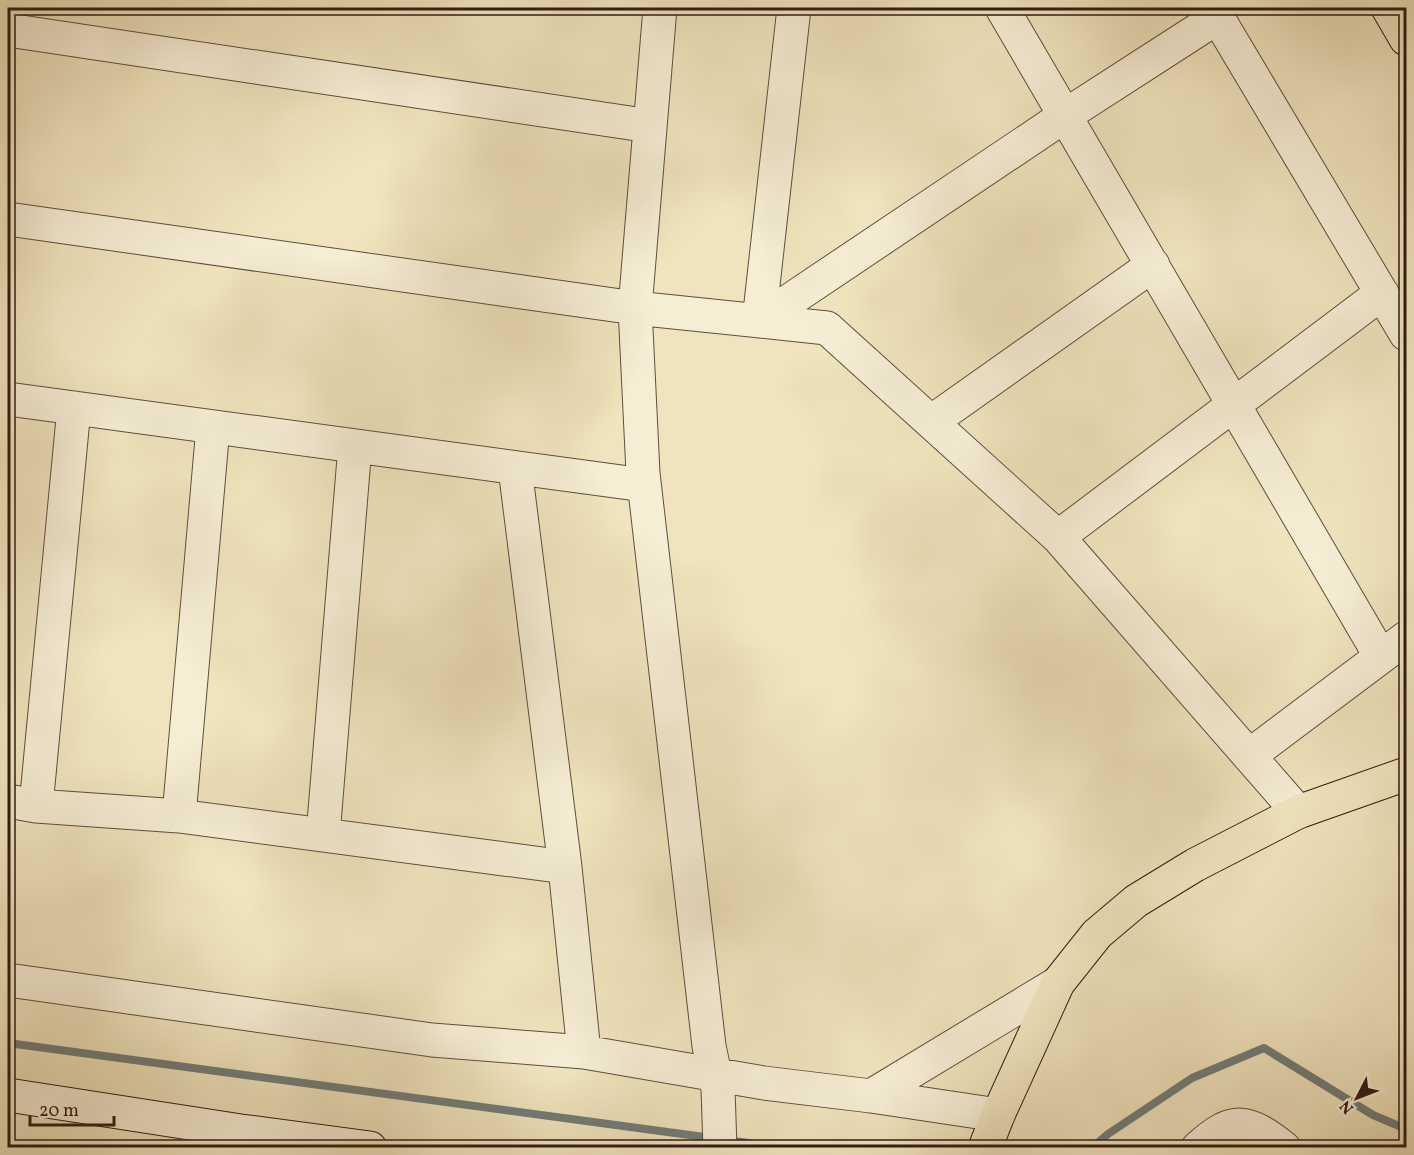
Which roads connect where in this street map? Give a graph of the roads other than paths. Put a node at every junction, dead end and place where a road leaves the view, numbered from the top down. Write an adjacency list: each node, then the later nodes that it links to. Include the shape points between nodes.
1 (660, 8): 9 (street)
2 (794, 8): 14 (street)
3 (1002, 8): 8 (street)
4 (1388, 8): 7 (main road)
5 (1215, 12): 8 (street); 12 (street)
6 (8, 30): 9 (street)
7 (1407, 39)
8 (1066, 115): 11 (street); 14 (street)
9 (650, 126): 13 (street)
10 (8, 219): 13 (street)
11 (1153, 265): 17 (street); 19 (street)
12 (1382, 293): 15 (street); 17 (street)
13 (635, 308): 14 (street); 23 (street)
14 (759, 321): 19 (street, via 827,328)
15 (1407, 334)
16 (8, 399): 18 (street)
17 (1234, 405): 24 (street); 26 (street)
18 (74, 408): 20 (street); 29 (street)
19 (931, 422): 24 (street)
20 (213, 427): 21 (street); 31 (street)
21 (355, 446): 22 (street); 32 (street)
22 (515, 468): 23 (street); 33 (street)
23 (644, 485): 37 (street, via 709,1046)
24 (1058, 537): 27 (street)
25 (1407, 638): 26 (street)
26 (1381, 657): 27 (street)
27 (1249, 756): 30 (street)
28 (1407, 774): 30 (main road)
29 (22, 804): 31 (street)
30 (1298, 812): 35 (main road, via 1195,865 1136,901 1097,934)
31 (179, 816): 32 (street)
32 (323, 835): 33 (street)
33 (565, 867): 36 (street)
34 (8, 980): 36 (street, via 432,1040)
35 (1058, 983): 39 (street); 40 (main road)
36 (584, 1052): 37 (street)
37 (717, 1082): 39 (street); 42 (street)
38 (8, 1095): 41 (street)
39 (871, 1096): 40 (street)
40 (990, 1136)
41 (370, 1148)
42 (720, 1148)
43 (1198, 1148): 44 (street, via 1224,1129 1240,1124 1259,1128)
44 (1284, 1148)

